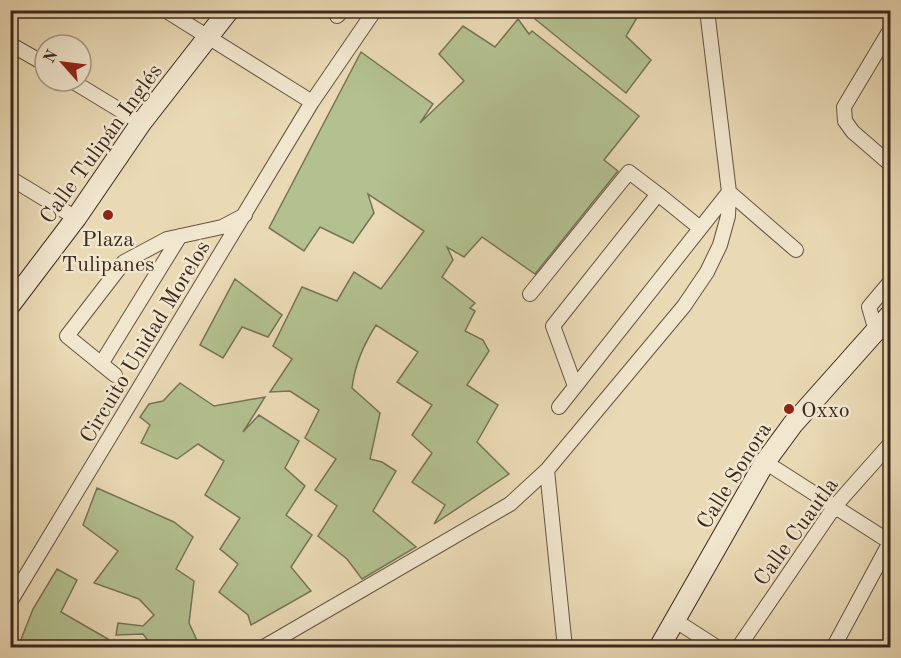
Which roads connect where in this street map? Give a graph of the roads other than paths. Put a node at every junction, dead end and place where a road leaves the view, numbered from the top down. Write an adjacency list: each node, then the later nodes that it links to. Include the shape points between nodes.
1 (165, 10): 6 (street)
2 (229, 10): 6 (street, Calle Tulipán Inglés)
3 (375, 10): 10 (street, Circuito Unidad Morelos)
4 (707, 10): 14 (street)
5 (891, 30): 12 (street, via 844,107 849,127)
6 (209, 37): 10 (street); 11 (street, Calle Tulipán Inglés)
7 (10, 44): 8 (street)
8 (33, 57)
9 (92, 93): 11 (street)
10 (312, 102): 16 (street, Circuito Unidad Morelos)
11 (141, 123): 17 (street, Calle Tulipán Inglés)
12 (891, 164)
13 (10, 177): 17 (street)
14 (729, 192): 18 (street); 20 (street); 32 (street, via 728,216 707,272 684,306)
15 (658, 194): 18 (street); 22 (street, via 629,172); 28 (street, via 553,326)
16 (245, 215): 19 (street, via 222,226); 35 (street, Circuito Unidad Morelos)
17 (76, 218): 23 (street, Calle Tulipán Inglés)
18 (700, 228): 28 (street)
19 (180, 236): 26 (street); 26 (street, via 148,247 124,262 67,336)
20 (796, 250)
21 (891, 282): 25 (street, via 869,307)
22 (530, 294)
23 (10, 304)
24 (891, 315): 25 (street, Calle Sonora)
25 (876, 331): 31 (street, Calle Sonora, via 793,424)
26 (101, 364): 27 (street)
27 (115, 375)
28 (575, 386): 29 (street)
29 (559, 407)
30 (891, 444): 33 (street, Calle Cuautla)
31 (765, 462): 33 (street); 36 (street, Calle Sonora)
32 (547, 470): 37 (street, via 510,504); 38 (street)
33 (835, 506): 34 (street); 41 (street, Calle Cuautla)
34 (890, 542): 42 (street)
35 (10, 602)
36 (676, 621): 39 (street, Calle Sonora); 40 (street)
37 (262, 648)
38 (565, 648)
39 (659, 648)
40 (718, 648)
41 (738, 648)
42 (833, 648)

